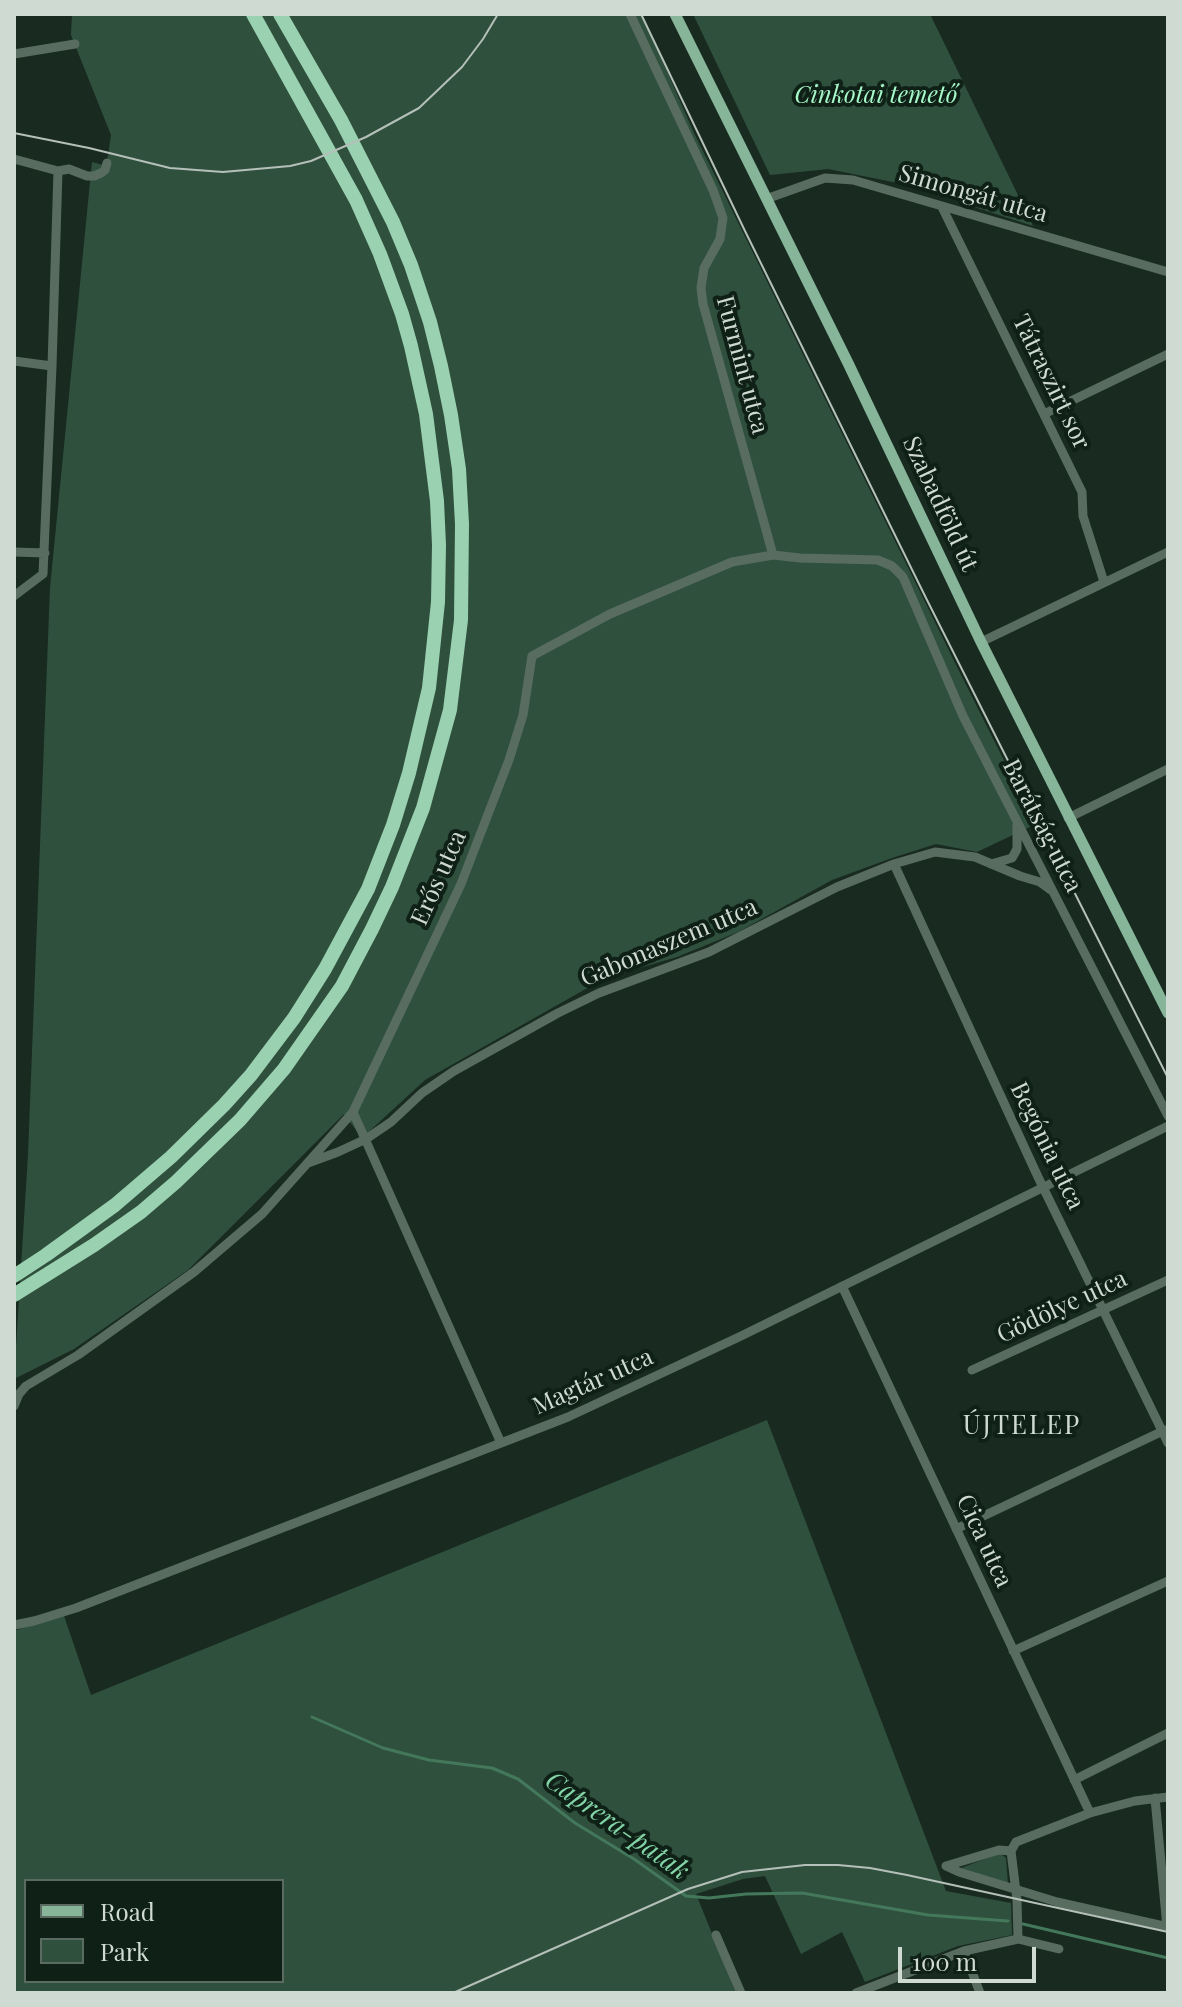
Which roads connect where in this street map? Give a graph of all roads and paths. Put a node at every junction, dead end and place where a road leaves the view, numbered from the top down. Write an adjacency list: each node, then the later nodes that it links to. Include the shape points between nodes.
1 (253, 14): 38 (highway, via 356,200 411,346 435,474 438,602 429,688 409,773 368,889 294,1018 242,1085 171,1157 104,1213)
2 (280, 14): 41 (highway, via 393,222 441,366 459,469 462,524 461,620 450,710 423,808 392,887 342,986 284,1069 164,1192 94,1245)
3 (630, 14): 20 (street, Furmint utca, via 723,218 720,239 704,268 703,304)
4 (675, 14): 10 (main road, Szabadföld út)
5 (75, 44): 6 (street)
6 (14, 54)
7 (14, 159): 9 (street)
8 (107, 163): 9 (street, via 94,176)
9 (58, 171): 15 (street)
10 (766, 199): 11 (street, Simongát utca, via 825,178 853,180); 24 (main road, Szabadföld út)
11 (942, 207): 12 (street, Simongát utca); 16 (street, Tátraszirt sor)
12 (1168, 272)
13 (1168, 354): 16 (street)
14 (14, 361): 15 (street)
15 (52, 366): 19 (street)
16 (1044, 414): 22 (street, Tátraszirt sor, via 1082,492 1083,516)
17 (14, 552): 19 (street)
18 (1168, 552): 22 (street)
19 (45, 553): 23 (street, via 43,574)
20 (773, 555): 21 (street, Erős utca); 32 (street, Erős utca, via 732,562 610,614 532,656 523,715 466,870)
21 (878, 560): 27 (street, Barátság utca, via 903,577 963,716)
22 (1104, 582): 24 (street)
23 (14, 596)
24 (981, 642): 26 (main road, Szabadföld út)
25 (1168, 769): 26 (street)
26 (1068, 818): 31 (main road, Szabadföld út)
27 (1016, 819): 29 (street, via 1017,849 1012,858); 30 (street, Barátság utca)
28 (894, 864): 29 (street, Gabonaszem utca, via 935,852); 35 (street, Gabonaszem utca, via 709,952 558,1013 454,1071); 37 (street, Begónia utca)
29 (991, 864): 30 (street, Gabonaszem utca)
30 (1054, 892): 33 (street, Barátság utca)
31 (1168, 1013)
32 (353, 1112): 35 (street); 36 (street)
33 (1168, 1116)
34 (1168, 1126): 37 (street, Magtár utca)
35 (366, 1139): 36 (street, Gabonaszem utca); 46 (street)
36 (308, 1163): 44 (street, via 262,1214 194,1272 34,1380)
37 (1044, 1187): 40 (street, Magtár utca); 42 (street, Begónia utca)
38 (14, 1276)
39 (1168, 1280): 42 (street, Gödölye utca)
40 (842, 1286): 46 (street, Magtár utca, via 609,1398); 48 (street, Cica utca)
41 (14, 1295)
42 (1104, 1309): 43 (street, Gödölye utca); 45 (street, Begónia utca)
43 (972, 1370)
44 (14, 1406)
45 (1165, 1430): 47 (street, Begónia utca); 48 (street)
46 (501, 1443): 50 (street, Magtár utca, via 76,1608)
47 (1168, 1443)
48 (956, 1529): 51 (street, Cica utca)
49 (1168, 1581): 51 (street)
50 (14, 1625)
51 (1013, 1651): 53 (street, Cica utca)
52 (1168, 1733): 53 (street)
53 (1074, 1780): 56 (street, Cica utca)
54 (1168, 1797): 55 (street)
55 (1155, 1798): 56 (street); 59 (street)
56 (1090, 1813): 57 (street, via 1016,1842)
57 (1011, 1851): 58 (street); 58 (street, via 946,1866)
58 (1016, 1889): 59 (street); 61 (street)
59 (1168, 1927)
60 (716, 1935): 64 (street)
61 (1018, 1939): 62 (street); 63 (street)
62 (1059, 1949)
63 (964, 1951): 65 (street); 66 (street)
64 (741, 1993)
65 (856, 1993)
66 (980, 1993)

